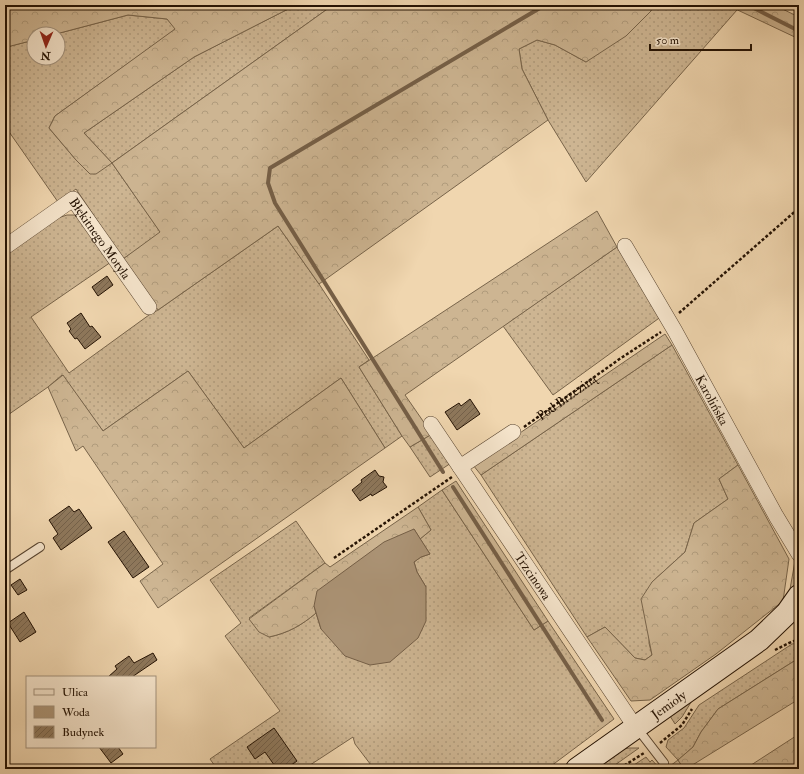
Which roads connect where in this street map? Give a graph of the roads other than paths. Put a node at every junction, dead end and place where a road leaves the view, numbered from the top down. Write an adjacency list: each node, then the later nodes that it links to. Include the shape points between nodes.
1 (625, 246): 7 (street, Karolińska)
2 (5, 247): 3 (street, Błękitnego Motyla, via 73,199)
3 (149, 307)
4 (431, 424): 6 (street, Trzcinowa)
5 (512, 432): 6 (street)
6 (461, 468): 15 (street, Trzcinowa)
7 (776, 516): 8 (street); 10 (street, Karolińska)
8 (799, 538)
9 (40, 547): 11 (lane)
10 (799, 554)
11 (5, 570)
12 (799, 596): 14 (street, Jemioły)
13 (799, 623): 14 (street, Jemioły)
14 (765, 646): 15 (street, Jemioły)
15 (636, 728): 16 (lane); 17 (street, Jemioły)
16 (664, 763)
17 (577, 769)

